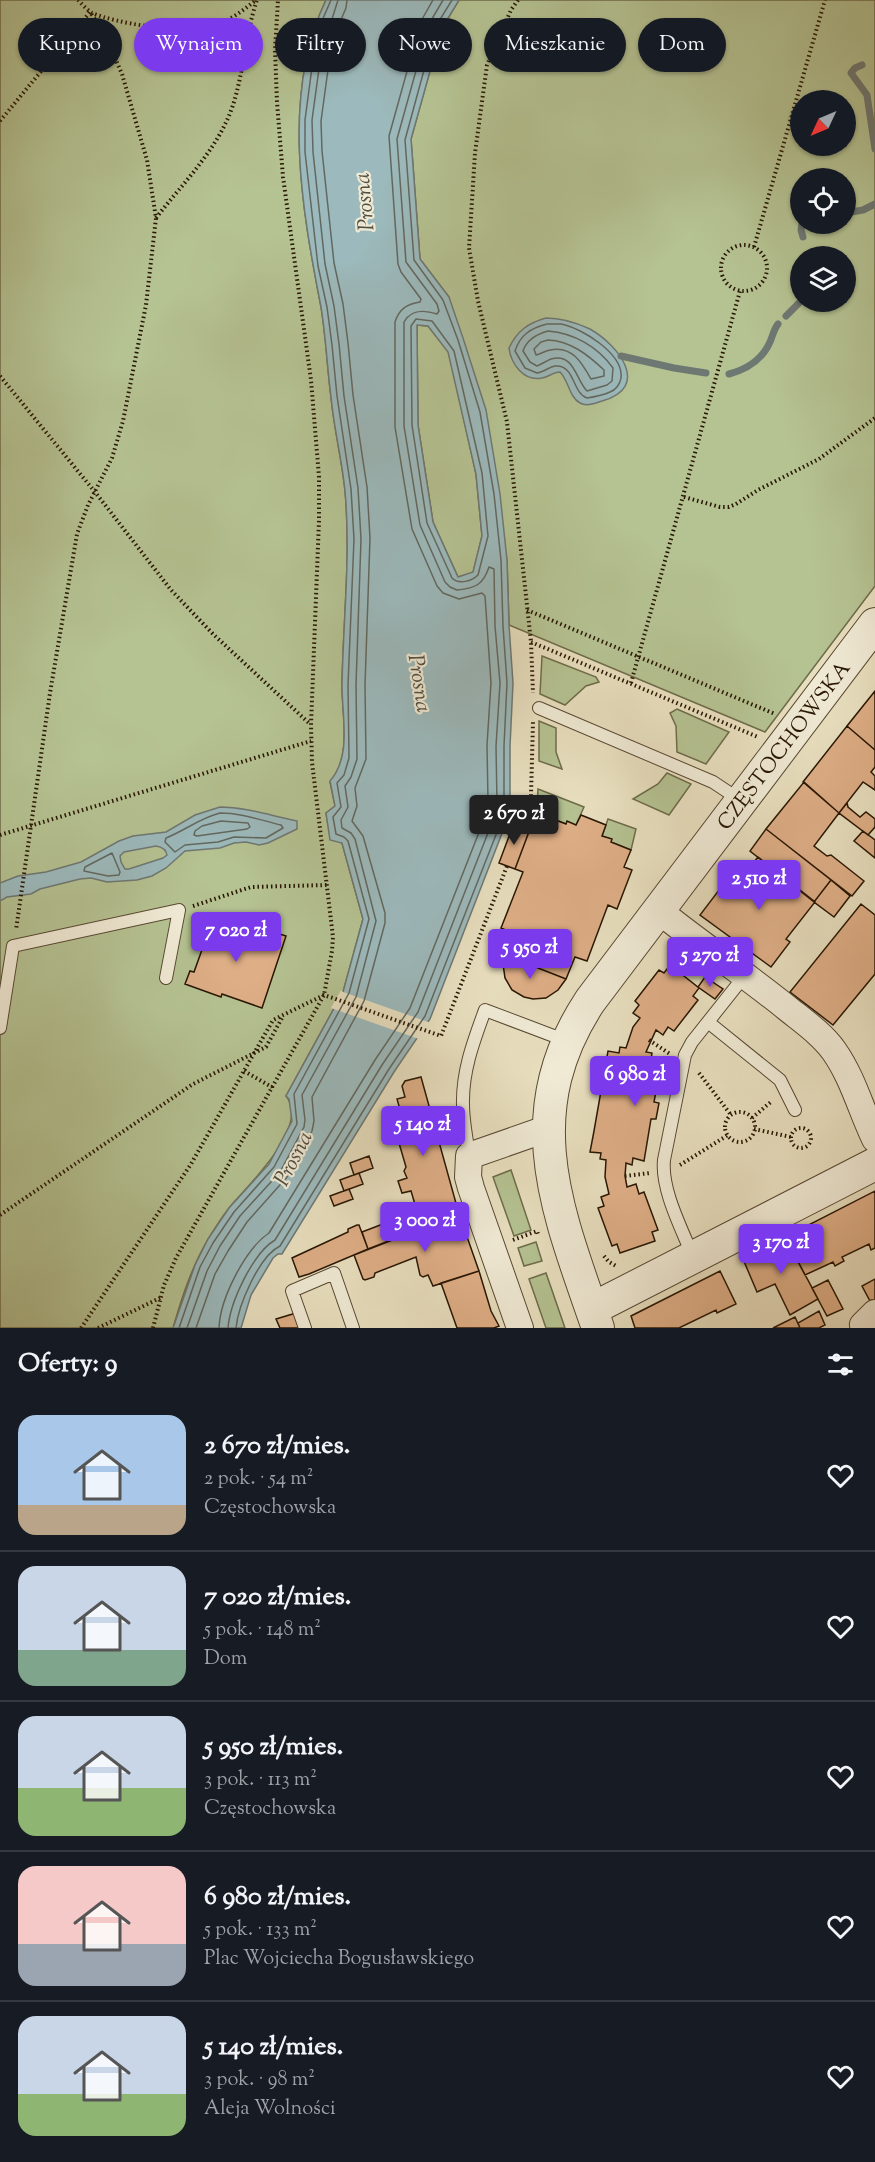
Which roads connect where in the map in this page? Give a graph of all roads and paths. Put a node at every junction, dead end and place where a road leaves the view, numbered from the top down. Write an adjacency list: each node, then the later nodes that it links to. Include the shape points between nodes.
1 (78, 0): 6 (path)
2 (257, 0): 6 (path, via 220,24 185,30 129,23); 8 (path, via 227,121 209,152)
3 (278, 0): 23 (path, via 278,123 311,380 319,477)
4 (518, 0): 15 (path, via 487,64 475,153 469,248 507,422)
5 (825, 0): 9 (path)
6 (90, 12): 7 (path); 8 (path, via 126,84 147,160)
7 (0, 121)
8 (156, 218): 13 (path, via 132,380 112,458)
9 (754, 247): 10 (path, via 766,261 766,275 759,287); 10 (path, via 737,246 722,261 726,282)
10 (740, 291): 14 (path)
11 (0, 376): 13 (path)
12 (875, 418): 14 (path, via 819,459 729,507)
13 (95, 492): 23 (path, via 178,597); 27 (path, via 77,534)
14 (684, 497): 18 (path)
15 (527, 610): 17 (path); 18 (path)
16 (875, 624): 26 (street, CZĘSTOCHOWSKA)
17 (531, 642): 19 (path); 20 (path)
18 (638, 656): 19 (path); 22 (path)
19 (631, 683): 24 (path)
20 (533, 696)
21 (536, 713): 26 (lane, via 713,782); 28 (path, via 531,795)
22 (782, 717)
23 (311, 725): 25 (path)
24 (764, 740)
25 (311, 741): 27 (path); 31 (path)
26 (740, 800): 33 (street, CZĘSTOCHOWSKA)
27 (30, 826): 29 (path); 34 (path)
28 (522, 826)
29 (0, 835)
30 (507, 866): 37 (path, via 441,1036)
31 (327, 885): 32 (path, via 251,887); 37 (path, via 333,937)
32 (179, 910): 36 (lane); 39 (lane, via 13,946)
33 (658, 910): 35 (street); 40 (street, CZĘSTOCHOWSKA, via 590,1000)
34 (17, 918)
35 (746, 974): 38 (lane); 50 (street, via 835,1052)
36 (166, 978)
37 (324, 995): 41 (path, via 282,1017 266,1047); 43 (path)
38 (708, 1022): 44 (lane, via 780,1080); 54 (lane, via 685,1055 663,1171)
39 (0, 1028)
40 (567, 1041): 47 (street, CZĘSTOCHOWSKA, via 552,1096); 51 (lane, via 485,1010 464,1084)
41 (255, 1052): 42 (path); 53 (path, via 193,1084)
42 (244, 1071): 43 (path); 58 (path, via 191,1164)
43 (272, 1087): 55 (path, via 180,1250)
44 (785, 1090): 45 (lane); 46 (path)
45 (795, 1110)
46 (752, 1118): 48 (path); 48 (path, via 734,1113 727,1121 726,1131 731,1139 740,1141 748,1139)
47 (549, 1128): 51 (street); 57 (street, CZĘSTOCHOWSKA, via 549,1157 558,1211)
48 (754, 1129): 49 (path)
49 (791, 1137): 49 (path, via 802,1128 810,1133 811,1140 802,1148 793,1144)
50 (875, 1139)
51 (469, 1156): 63 (street, via 471,1188)
52 (875, 1164): 54 (street)
53 (0, 1215)
54 (693, 1257): 57 (street)
55 (161, 1298): 59 (path); 60 (path)
56 (875, 1313): 64 (street)
57 (595, 1319)
58 (81, 1328)
59 (98, 1328)
60 (153, 1328)
61 (305, 1328): 62 (lane, via 292,1291 334,1274)
62 (353, 1328)
63 (520, 1328)
64 (864, 1328)

